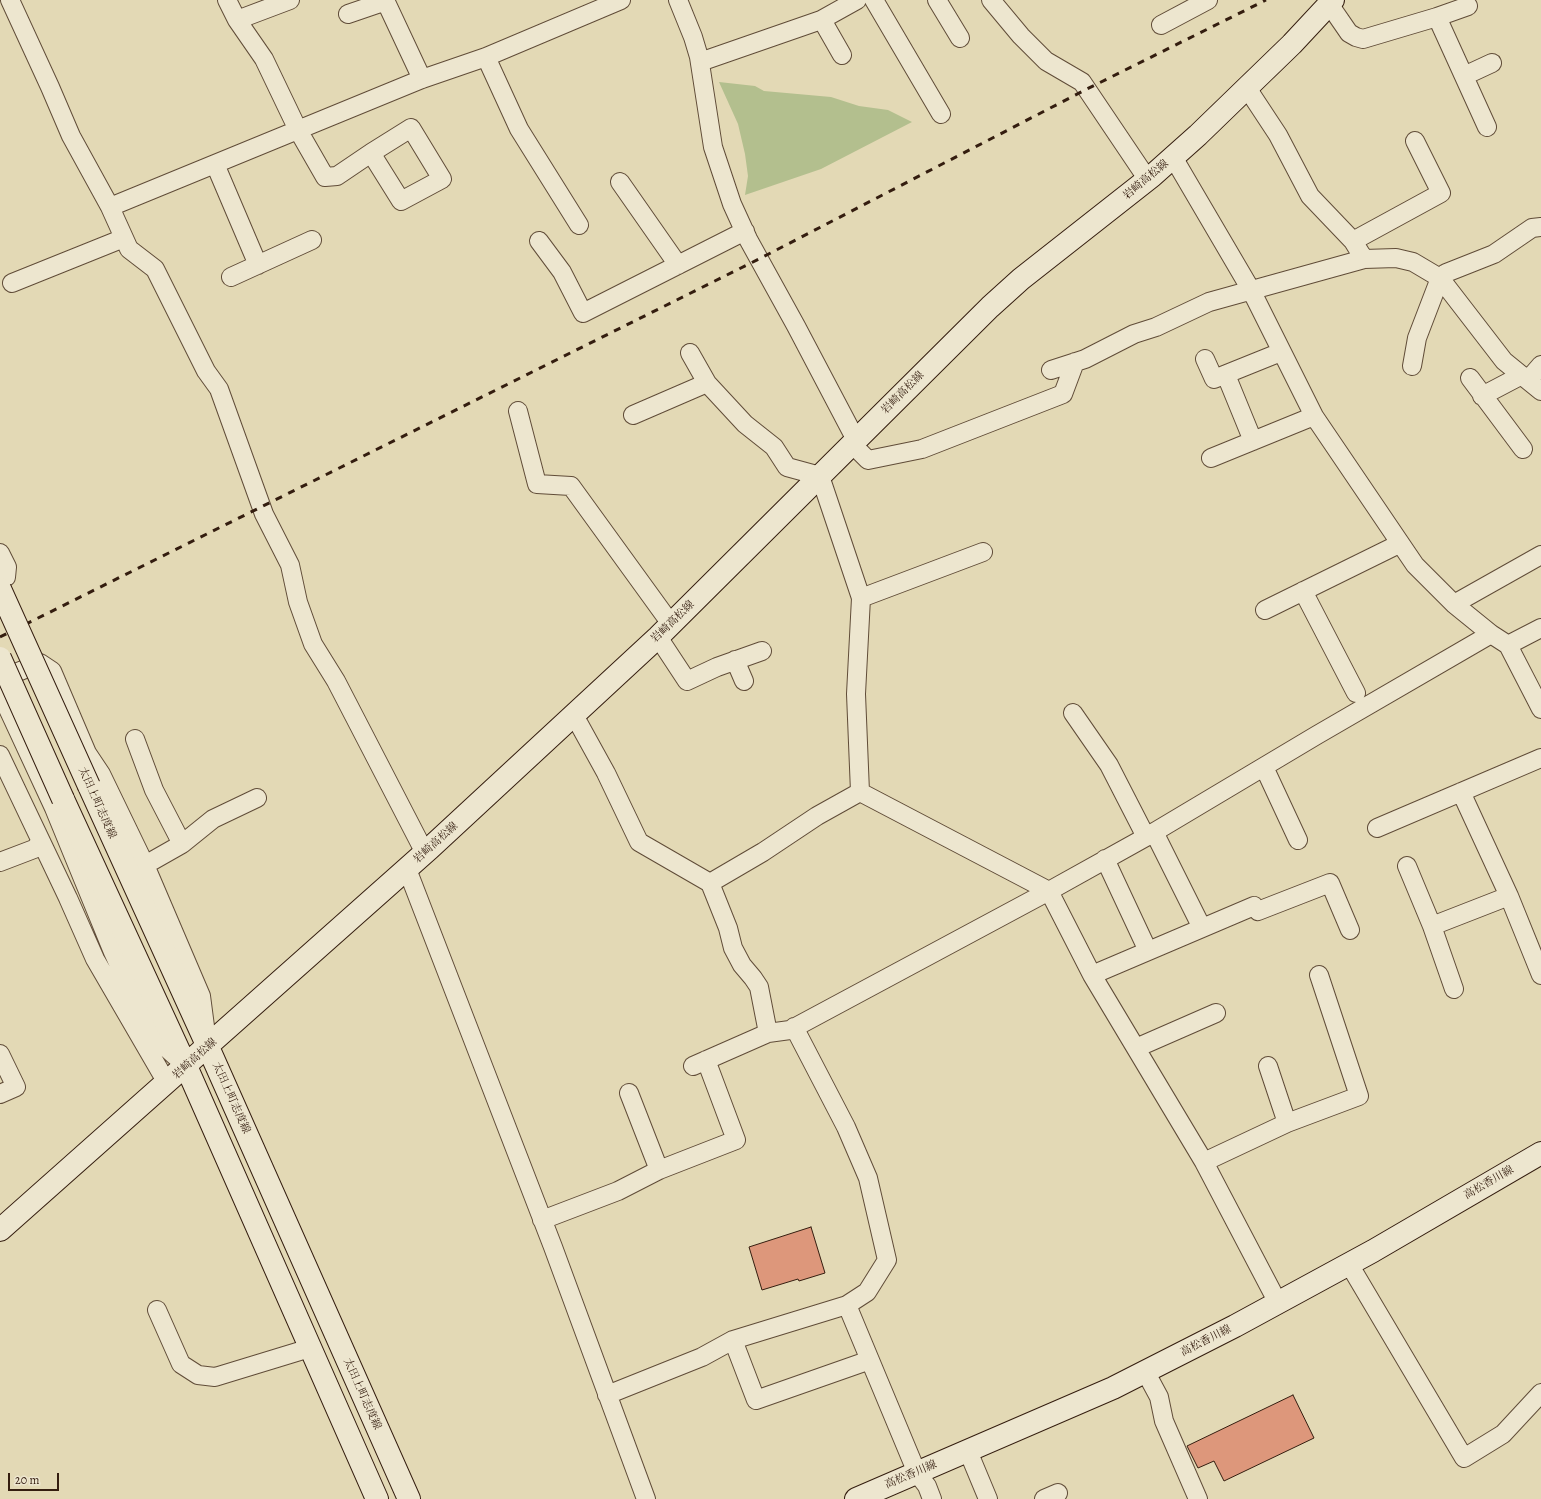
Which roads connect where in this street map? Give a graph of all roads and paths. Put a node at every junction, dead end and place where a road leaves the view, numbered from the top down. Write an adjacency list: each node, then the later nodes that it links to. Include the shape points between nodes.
1 (4, 0): 13 (street)
2 (10, 0): 38 (street, via 71,136)
3 (228, 0): 18 (street)
4 (290, 0): 18 (street)
5 (621, 0): 23 (street)
6 (678, 0): 24 (street)
7 (857, 0): 19 (street)
8 (874, 0): 29 (street)
9 (937, 0): 21 (street)
10 (991, 0): 36 (street, via 1046,61 1082,82)
11 (1208, 0): 20 (street)
12 (386, 1): 16 (street); 27 (street)
13 (0, 2)
14 (1331, 2): 17 (street, via 1349,33 1356,38 1364,39); 28 (main road, 岩崎高松線)
15 (1468, 6): 17 (street)
16 (348, 14)
17 (1437, 17): 26 (street)
18 (237, 20): 31 (street, via 264,58)
19 (822, 20): 22 (street); 24 (street)
20 (1161, 25)
21 (960, 38)
22 (842, 55)
23 (486, 57): 27 (street); 39 (street, via 519,128)
24 (700, 62): 41 (street, via 713,147)
25 (1492, 63): 26 (street)
26 (1464, 76): 30 (street)
27 (422, 79): 31 (street)
28 (1247, 88): 34 (main road, 岩崎高松線); 44 (street, via 1278,135 1310,196)
29 (941, 114)
30 (1487, 127)
31 (298, 130): 33 (street, via 325,177 337,176); 35 (street)
32 (1415, 141): 44 (street, via 1441,193)
33 (371, 153)
34 (1173, 157): 36 (main road, 岩崎高松線); 52 (street)
35 (215, 164): 38 (street); 47 (street)
36 (1148, 180): 69 (main road, 岩崎高松線, via 1016,284)
37 (620, 182): 48 (street)
38 (110, 207): 42 (street)
39 (579, 225)
40 (1541, 227): 50 (street, via 1532,228 1494,254 1446,273)
41 (744, 231): 48 (street); 69 (street)
42 (124, 238): 51 (street); 109 (street, via 129,249 155,269 206,371 219,389 264,514 290,565 298,602 313,644 336,682)
43 (312, 240): 47 (street)
44 (1353, 240): 46 (street)
45 (539, 241): 48 (street, via 562,272 583,313)
46 (1364, 259): 50 (street, via 1396,258 1413,262); 52 (street)
47 (258, 264): 49 (street)
48 (678, 265)
49 (231, 277)
50 (1440, 278): 58 (street, via 1417,338); 62 (street, via 1504,361)
51 (12, 283)
52 (1251, 290): 53 (street); 56 (street, via 1209,302)
53 (1281, 352): 60 (street); 67 (street)
54 (690, 353): 63 (street)
55 (1205, 359): 60 (street, via 1214,379)
56 (1075, 362): 59 (street); 69 (street, via 1063,394 922,448 868,460)
57 (1541, 365): 62 (street)
58 (1412, 366)
59 (1051, 370)
60 (1226, 374): 68 (street)
61 (1470, 378): 64 (street)
62 (1530, 382): 64 (street)
63 (707, 383): 66 (street); 72 (street, via 745,424 774,447 787,467)
64 (1482, 396): 70 (street)
65 (518, 411): 84 (street, via 537,484 571,486)
66 (633, 415)
67 (1314, 416): 68 (street); 73 (street)
68 (1252, 441): 71 (street)
69 (854, 442): 72 (main road, 岩崎高松線)
70 (1523, 449)
71 (1211, 458)
72 (820, 476): 80 (street); 84 (main road, 岩崎高松線)
73 (1399, 544): 79 (street); 81 (street, via 1415,565)
74 (983, 552): 80 (street)
75 (0, 553): 77 (street, via 7,567 6,577)
76 (1541, 555): 81 (street)
77 (0, 580)
78 (0, 589): 129 (main road, 太田上町志度線, bridge)
79 (1303, 591): 82 (street); 91 (street)
80 (861, 598): 101 (street, via 856,694)
81 (1454, 604): 85 (street)
82 (1265, 610)
83 (1541, 628): 86 (street)
84 (664, 630): 89 (street, via 687,681); 94 (main road, 岩崎高松線)
85 (1491, 634): 86 (street); 98 (street)
86 (1508, 645): 92 (street)
87 (762, 651): 89 (street)
88 (0, 658): 132 (main road, bridge)
89 (735, 660): 90 (street)
90 (744, 681)
91 (1356, 693)
92 (1541, 709)
93 (1073, 713): 105 (street, via 1109,765)
94 (574, 715): 109 (main road, 岩崎高松線); 115 (street, via 606,773 639,842)
95 (135, 739): 108 (street, via 154,790)
96 (0, 755): 100 (street)
97 (1541, 758): 102 (street)
98 (1264, 767): 105 (street); 106 (street)
99 (32, 777): 100 (street)
100 (7, 787): 107 (street)
101 (860, 792): 115 (street); 116 (street)
102 (1461, 792): 104 (street); 117 (street)
103 (256, 798): 108 (street, via 213,819)
104 (1377, 828)
105 (1150, 834): 110 (street); 119 (street)
106 (1298, 840)
107 (42, 842): 111 (street, via 34,849); 134 (street, via 95,959)
108 (182, 844): 112 (street)
109 (425, 853): 114 (main road, 岩崎高松線)
110 (1105, 860): 116 (street); 121 (street)
111 (0, 862)
112 (145, 865): 129 (street, via 201,996); 132 (street, via 101,774 84,754 52,671 40,663 3,678 3,698 54,808 113,952 150,1033)
113 (1407, 866): 118 (street)
114 (407, 869): 129 (main road, 岩崎高松線); 141 (street)
115 (710, 883): 128 (street, via 733,948 759,987)
116 (1049, 891): 122 (street); 127 (street)
117 (1509, 896): 118 (street); 124 (street)
118 (1432, 926): 125 (street)
119 (1202, 928): 120 (street, via 1254,906 1258,911 1330,883); 121 (street)
120 (1350, 930)
121 (1148, 951): 122 (street)
122 (1092, 975): 130 (street)
123 (1320, 975): 137 (street, via 1359,1096)
124 (1541, 975)
125 (1454, 988)
126 (1216, 1013): 130 (street)
127 (794, 1027): 128 (street, via 790,1030); 145 (street, via 846,1127 868,1178 888,1260 867,1292)
128 (768, 1033): 140 (street, via 699,1063 736,1140)
129 (208, 1047): 132 (main road, 岩崎高松線); 156 (main road, 太田上町志度線)
130 (1136, 1048): 139 (street)
131 (0, 1054): 136 (street, via 16,1087)
132 (186, 1066): 134 (main road, 岩崎高松線); 148 (main road)
133 (1268, 1066): 137 (street)
134 (167, 1083): 142 (main road, 岩崎高松線)
135 (629, 1093): 140 (street)
136 (0, 1094)
137 (1287, 1123): 139 (street)
138 (1541, 1153): 143 (main road, 高松香川線)
139 (1204, 1162): 144 (street)
140 (659, 1170): 141 (street, via 618,1191)
141 (542, 1220): 152 (street)
142 (3, 1223)
143 (1349, 1264): 144 (main road, 高松香川線); 151 (street, via 1464,1458 1503,1434)
144 (1278, 1303): 150 (main road, 高松香川線)
145 (847, 1305): 147 (street); 149 (street)
146 (158, 1310): 148 (street, via 181,1364 198,1375 215,1377)
147 (733, 1340): 149 (street, via 756,1400); 152 (street, via 702,1357)
148 (310, 1348): 155 (main road)
149 (870, 1360): 154 (street)
150 (1146, 1371): 153 (main road, 高松香川線); 161 (street, via 1159,1398 1164,1421)
151 (1541, 1393)
152 (607, 1395): 157 (street)
153 (968, 1451): 154 (main road, 高松香川線); 160 (street)
154 (917, 1473): 158 (main road, 高松香川線); 159 (street, via 927,1486)
155 (377, 1499)
156 (409, 1499)
157 (646, 1499)
158 (856, 1499)
159 (932, 1499)
160 (988, 1499)
161 (1198, 1499)

